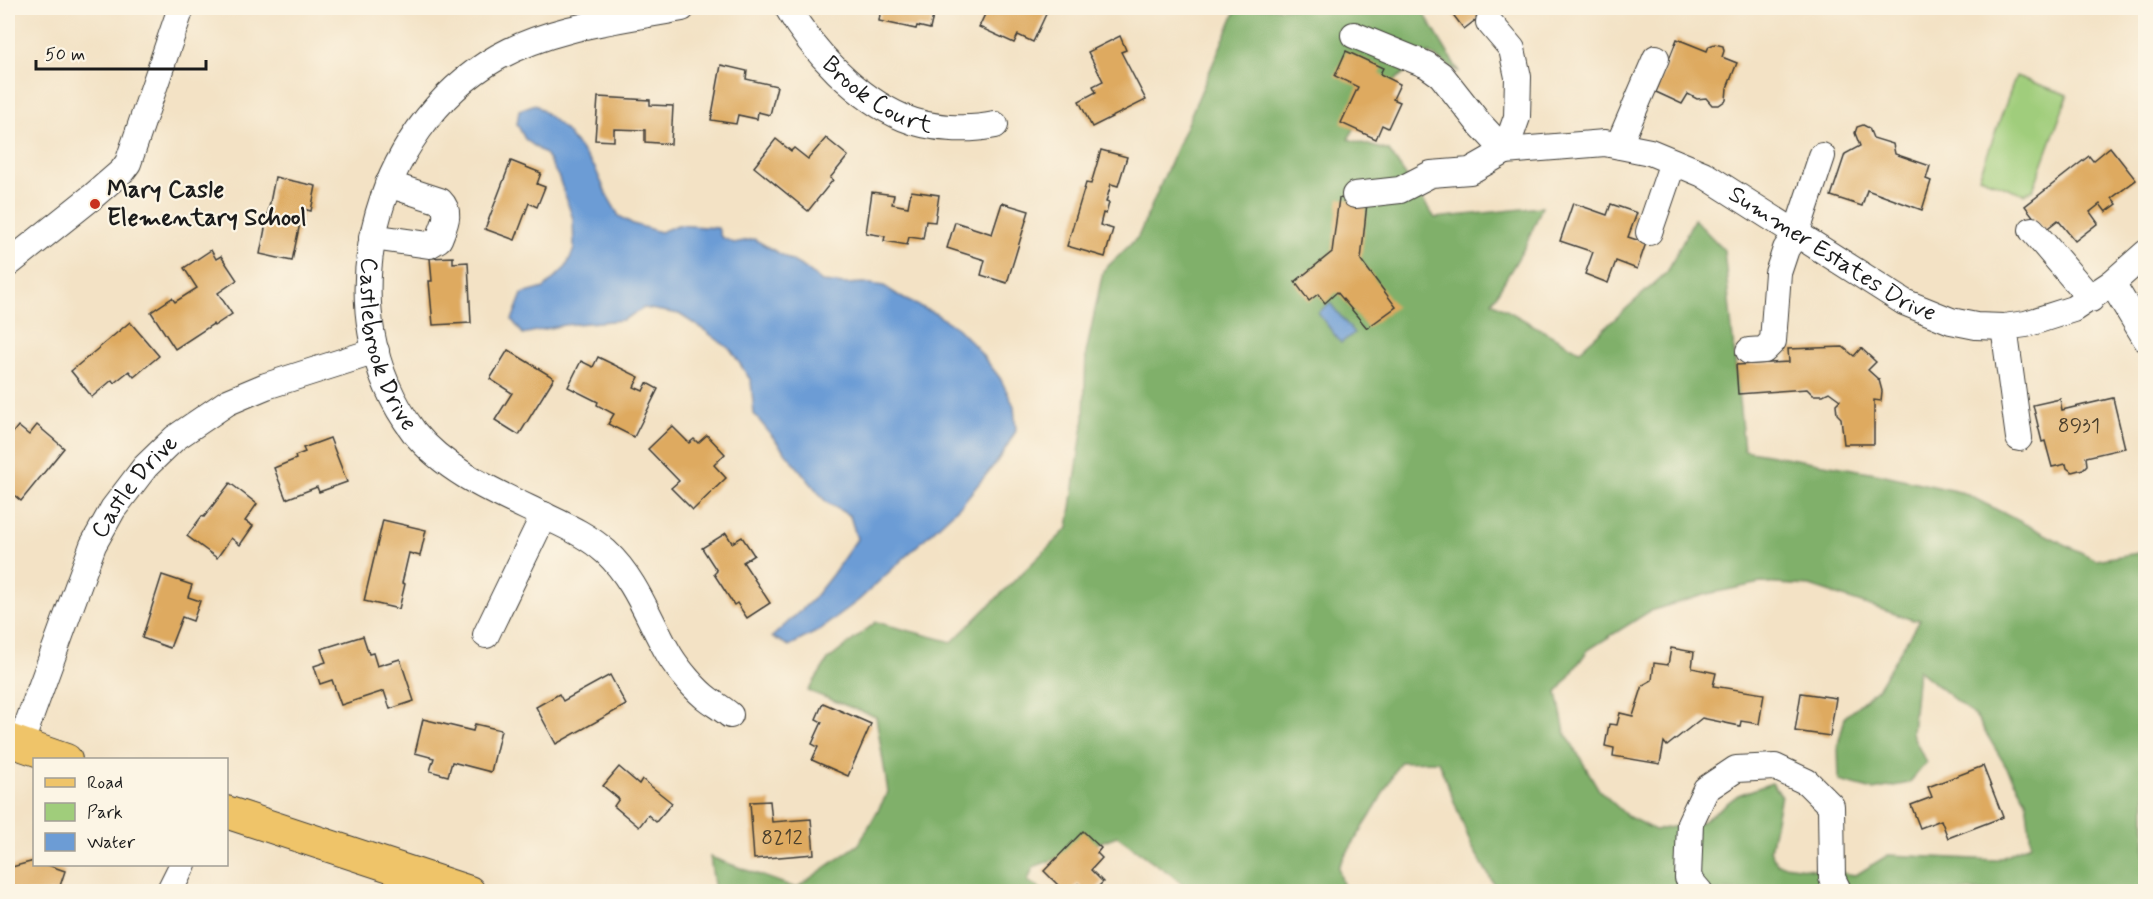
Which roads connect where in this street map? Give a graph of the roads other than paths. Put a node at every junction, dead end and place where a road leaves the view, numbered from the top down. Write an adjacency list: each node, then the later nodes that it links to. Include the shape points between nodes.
1 (181, 8): 19 (street, via 128,164)
2 (682, 8): 12 (street, Castlebrook Drive, via 559,32 500,57 464,82 426,120 407,146)
3 (788, 8): 7 (street, Brook Court, via 823,57 861,92 894,113 948,129)
4 (1489, 22): 9 (street, via 1512,49 1518,77 1517,117)
5 (1354, 35): 9 (street, via 1427,65 1441,75)
6 (1656, 58): 8 (street)
7 (995, 125)
8 (1621, 146): 9 (street, Summer Estates Drive, via 1605,143); 11 (street, Summer Estates Drive)
9 (1504, 151): 13 (street, via 1470,171 1431,174 1400,190)
10 (1822, 156): 16 (street)
11 (1673, 162): 15 (street); 16 (street, Summer Estates Drive, via 1703,174)
12 (388, 184): 17 (street, Castlebrook Drive); 17 (street, via 440,201 448,214 439,239 429,245)
13 (1355, 195)
14 (2032, 230): 21 (street)
15 (1649, 232)
16 (1796, 234): 22 (street, Summer Estates Drive, via 1904,302 1951,321); 25 (street, via 1778,273 1773,341 1764,350)
17 (372, 237): 24 (street, Castlebrook Drive, via 368,294)
18 (2145, 252): 20 (street, Summer Estates Drive)
19 (8, 264)
20 (2112, 283): 21 (street, Summer Estates Drive); 23 (street)
21 (2091, 299): 22 (street, Summer Estates Drive, via 2052,317)
22 (2004, 327): 26 (street)
23 (2145, 339)
24 (376, 351): 27 (street, Castlebrook Drive, via 392,395 414,431 443,462); 30 (street, Castle Drive, via 228,402 176,438 145,467 113,509 93,545)
25 (1749, 351)
26 (2019, 438)
27 (544, 515): 28 (street); 29 (street, Castlebrook Drive, via 585,535 609,555 629,578 672,658 709,700)
28 (486, 635)
29 (730, 715)
30 (14, 742): 31 (main road)
31 (63, 758)
32 (228, 813): 35 (main road)
33 (182, 866): 34 (street)
34 (169, 891)
35 (469, 891)
36 (1700, 891): 37 (street, via 1688,878 1690,823 1706,789 1736,769 1775,767 1807,782 1831,806 1832,878)
37 (1839, 891)

